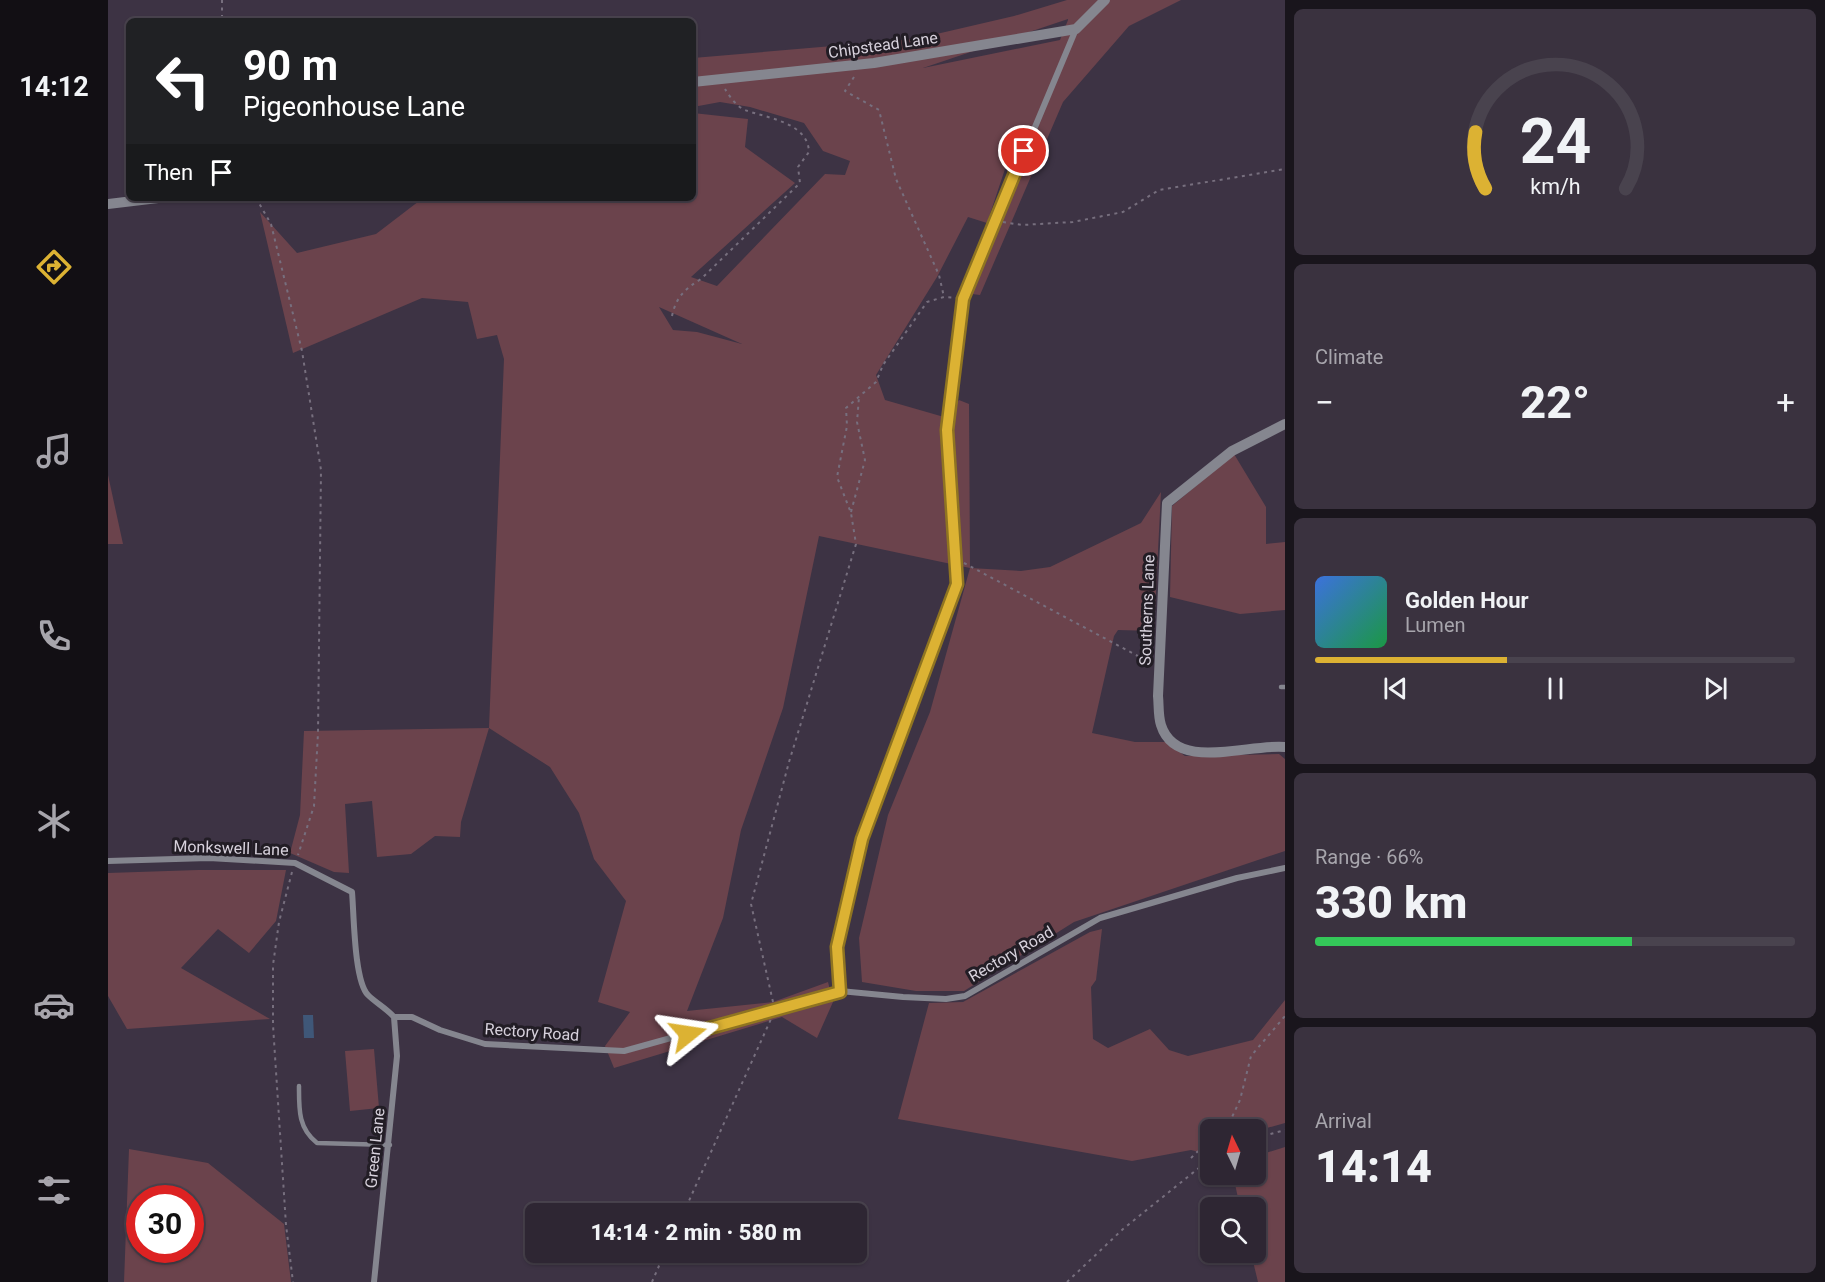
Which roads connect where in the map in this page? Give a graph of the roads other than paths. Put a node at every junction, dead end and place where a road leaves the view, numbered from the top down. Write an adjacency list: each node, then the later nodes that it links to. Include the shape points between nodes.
1 (1105, 0): 2 (street)
2 (1076, 29): 3 (street, Chipstead Lane, via 861,64); 10 (street, via 963,299 947,430 957,584 862,839 837,947)
3 (696, 82)
4 (133, 201): 5 (street)
5 (108, 204)
6 (1285, 424): 7 (street, Southerns Lane, via 1232,451 1167,503 1160,667 1160,724 1166,736 1183,750)
7 (1285, 747)
8 (108, 861): 11 (street, Monkswell Lane, via 209,858 295,863 352,892 360,980 367,995)
9 (1285, 868): 10 (street, Rectory Road, via 1100,918 965,996 946,999)
10 (840, 992): 11 (street, Rectory Road, via 624,1051 484,1044 412,1017)
11 (393, 1017): 13 (street, Green Lane, via 397,1056)
12 (299, 1086): 13 (lane, via 300,1118 305,1131 317,1143)
13 (390, 1144): 14 (street, Green Lane)
14 (374, 1282)

